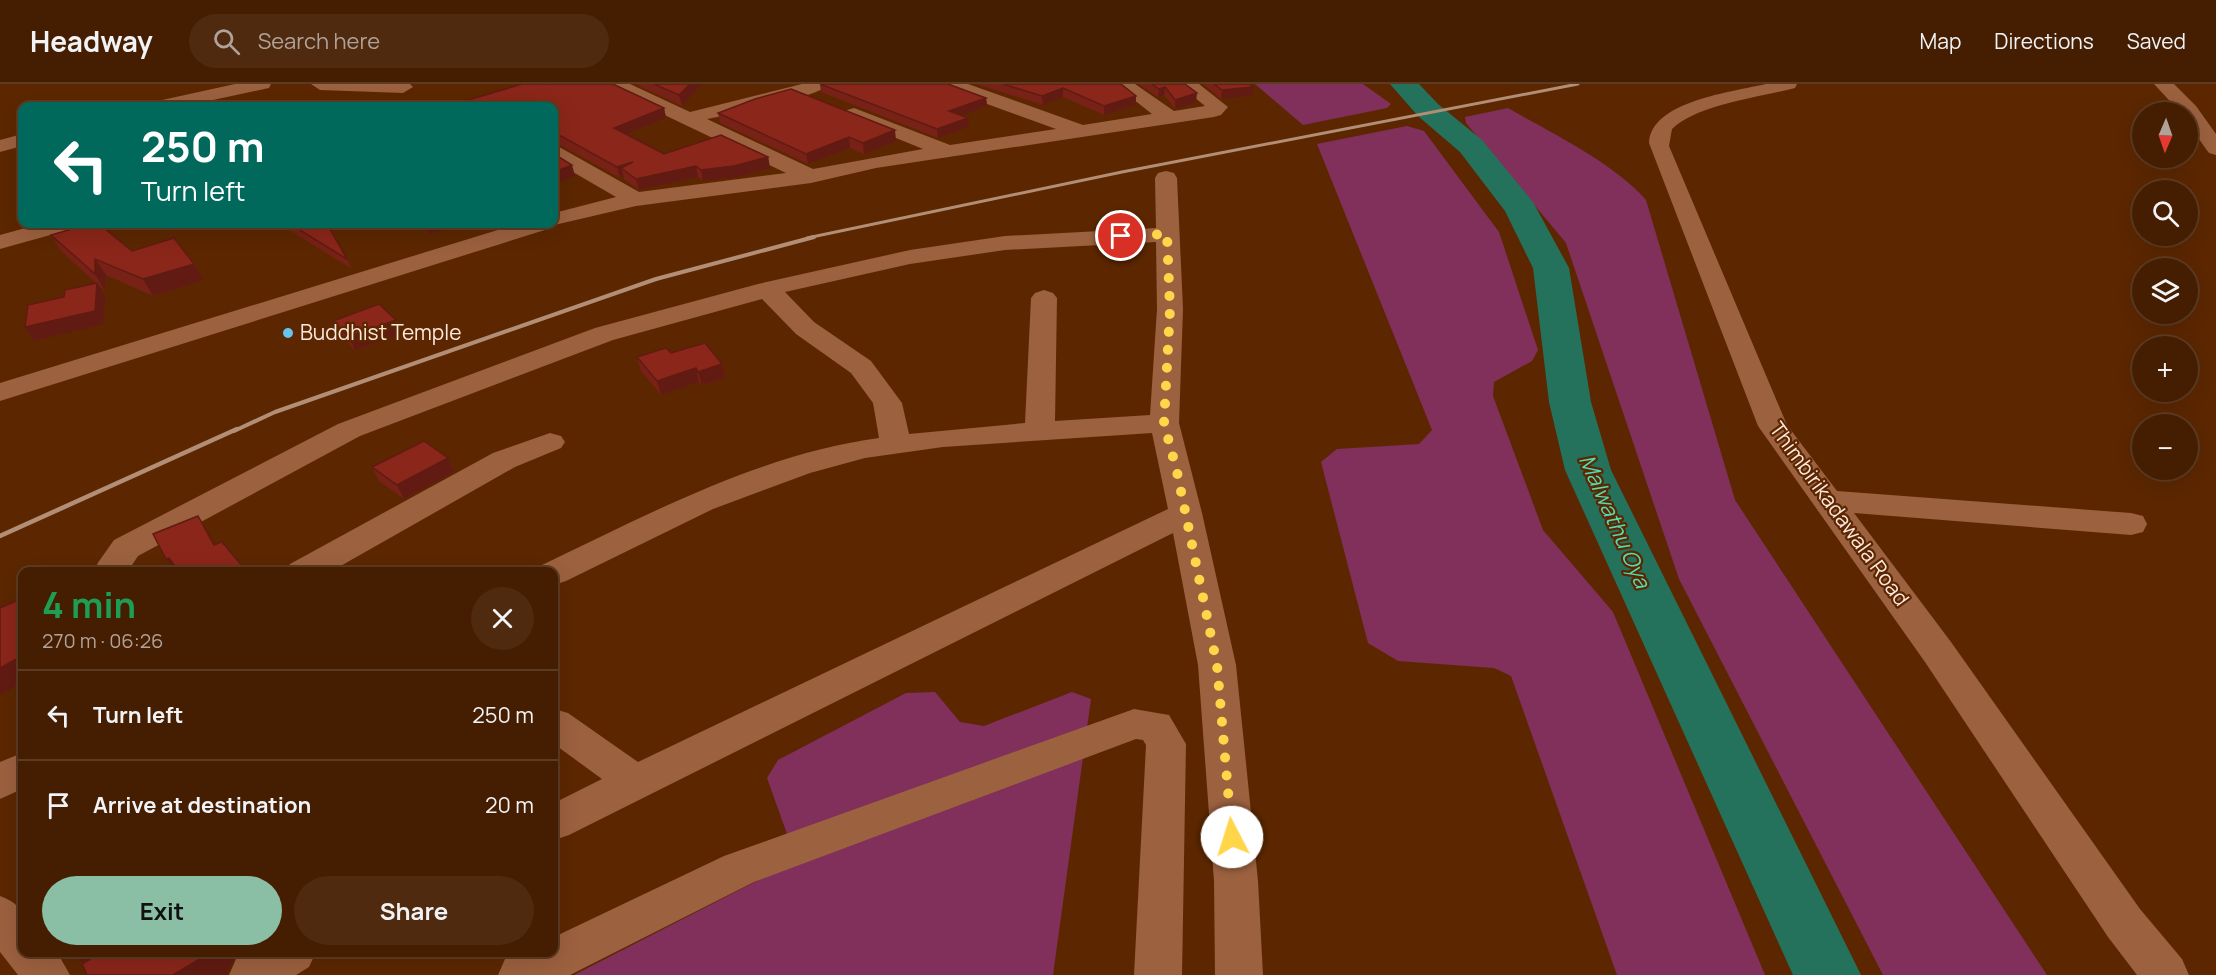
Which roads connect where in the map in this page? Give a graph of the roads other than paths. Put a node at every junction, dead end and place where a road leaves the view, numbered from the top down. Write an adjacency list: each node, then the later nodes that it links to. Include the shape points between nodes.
1 (260, 84): 12 (street)
2 (320, 84): 10 (street)
3 (615, 84): 15 (street)
4 (820, 84): 11 (street)
5 (950, 84): 16 (street)
6 (1124, 84): 14 (street)
7 (1187, 84): 14 (street, via 1218,106 1214,111)
8 (1788, 84): 35 (street, Thimbirikadawala Road, via 1665,123 1659,146 1773,426)
9 (2163, 84): 17 (street, via 2189,110)
10 (404, 86): 13 (street)
11 (797, 92): 15 (street); 18 (street)
12 (178, 102)
13 (386, 102)
14 (1169, 117): 16 (street)
15 (688, 118): 20 (street)
16 (1082, 131): 18 (street)
17 (2216, 149)
18 (950, 152): 20 (street)
19 (558, 154): 22 (street)
20 (811, 176): 22 (street)
21 (1166, 178): 26 (street)
22 (635, 199): 23 (street)
23 (558, 219)
24 (50, 228): 27 (street)
25 (527, 228): 30 (street)
26 (1167, 234): 28 (street, via 977,246 872,264); 31 (street, via 1170,309)
27 (0, 242)
28 (767, 289): 34 (street, via 805,328 861,367 887,403); 38 (street, via 604,334 350,430 126,548)
29 (1044, 298): 32 (street)
30 (0, 392)
31 (1164, 423): 32 (street); 36 (street)
32 (1040, 430): 34 (street)
33 (550, 442): 39 (street, via 504,460)
34 (896, 445): 40 (street, via 863,449 799,466 702,502)
35 (1830, 501): 37 (street); 55 (street, Thimbirikadawala Road, via 1958,679 2124,923)
36 (1186, 513): 44 (street); 54 (street, via 1217,665 1236,880)
37 (2131, 524)
38 (116, 567)
39 (311, 567)
40 (558, 571)
41 (558, 727): 44 (street)
42 (18, 772): 43 (street)
43 (0, 782)
44 (636, 782): 45 (street)
45 (558, 820)
46 (0, 916): 47 (street)
47 (18, 940)
48 (32, 957): 50 (street)
49 (284, 957): 51 (street)
50 (45, 975)
51 (252, 975)
52 (522, 975): 53 (street, via 739,869 1134,724 1155,726 1166,744)
53 (1158, 975)
54 (1239, 975)
55 (2165, 975)

